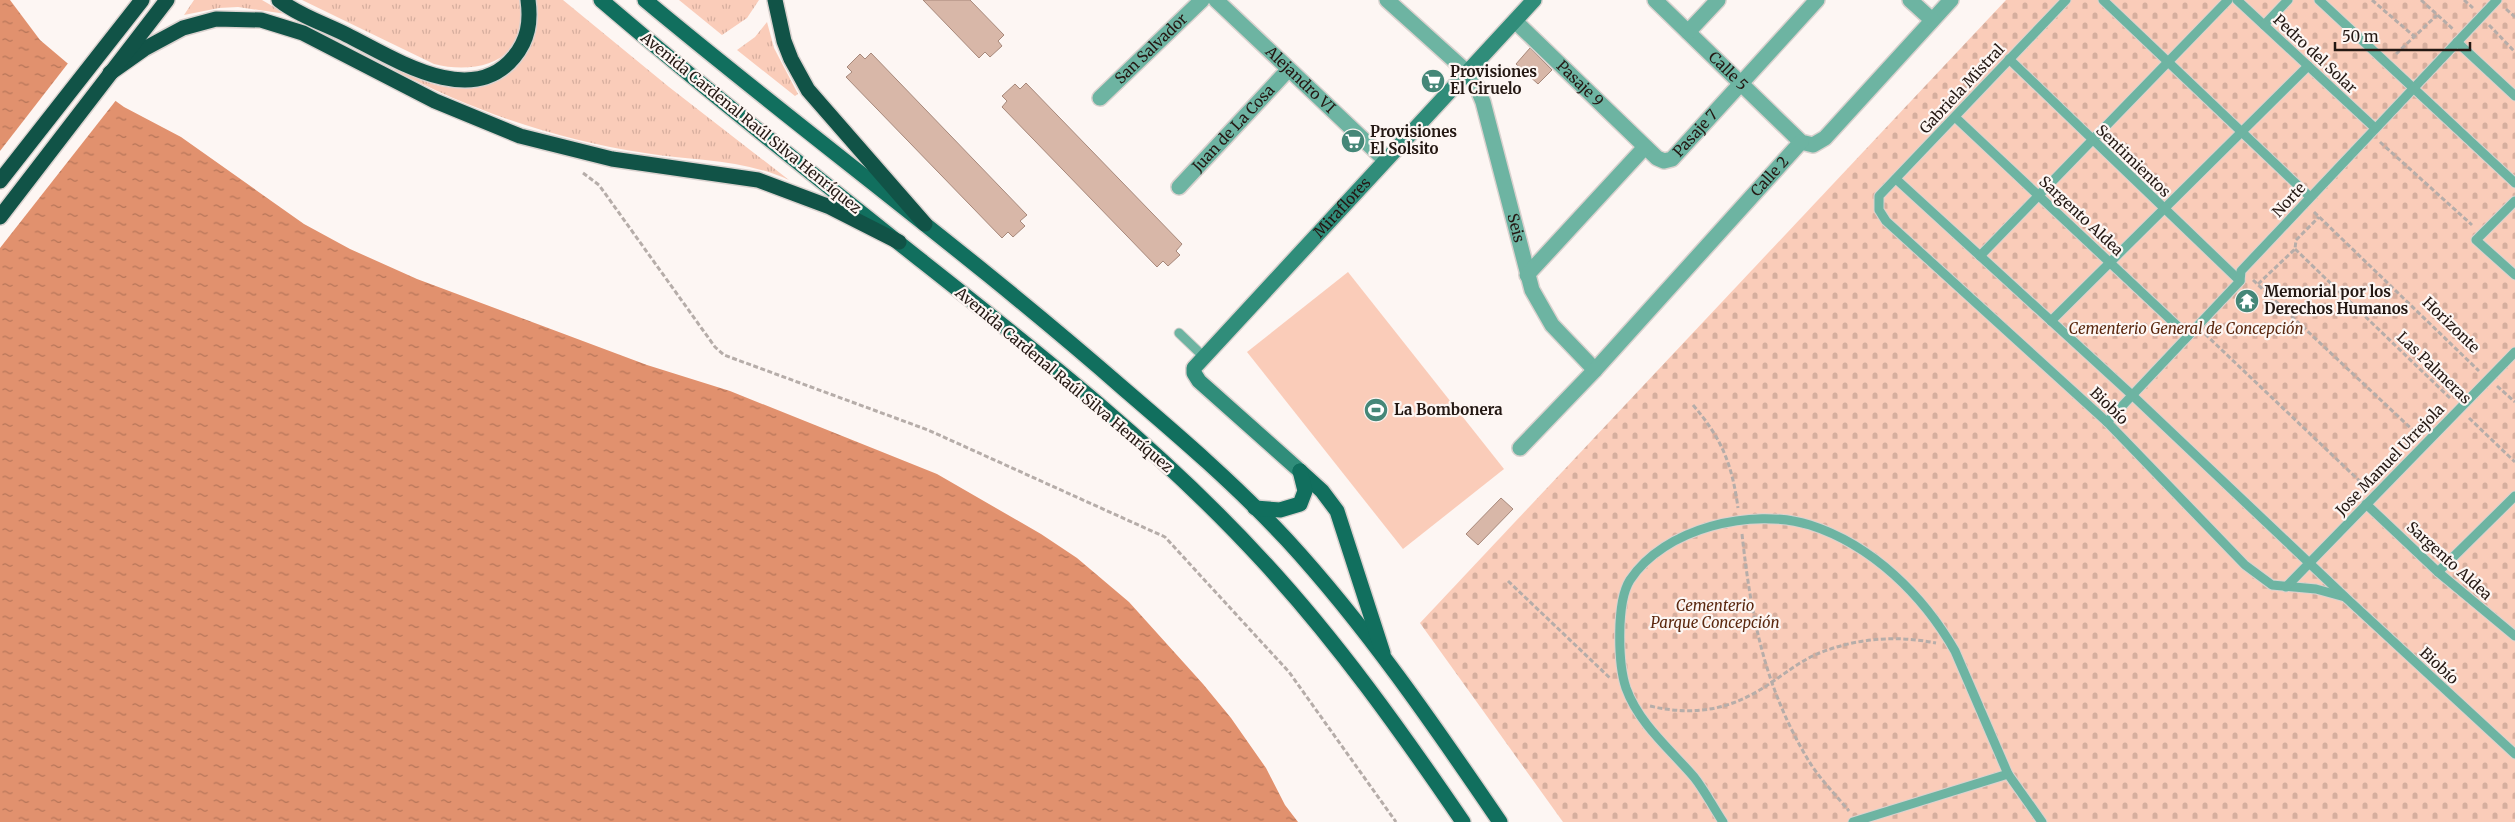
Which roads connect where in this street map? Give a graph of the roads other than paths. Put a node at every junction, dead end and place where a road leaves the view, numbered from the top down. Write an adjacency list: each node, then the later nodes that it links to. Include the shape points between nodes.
1 (142, 0): 47 (highway)
2 (167, 0): 34 (highway)
3 (279, 0): 4 (highway, via 414,68 461,81 485,78 512,60 527,32 530,18)
4 (528, 0)
5 (601, 0): 57 (main road, Avenida Cardenal Raúl Silva Henríquez)
6 (645, 0): 56 (main road, Avenida Cardenal Raúl Silva Henríquez)
7 (775, 0): 56 (highway, via 784,40 808,90)
8 (1202, 0): 38 (street, San Salvador)
9 (1216, 0): 32 (street, Alejandro VI)
10 (1388, 0): 33 (street, Seis)
11 (1534, 0): 25 (street, Miraflores)
12 (1655, 0): 27 (street, Calle 5)
13 (1718, 0): 27 (street)
14 (1818, 0): 35 (street, Pasaje 7)
15 (1910, 0): 24 (street)
16 (1951, 0): 24 (street)
17 (2066, 0): 29 (lane, Gabriela Mistral)
18 (2104, 0): 30 (lane)
19 (2228, 0): 30 (lane)
20 (2237, 0): 26 (lane, Pedro del Solar)
21 (2288, 0): 26 (lane)
22 (2319, 0): 36 (lane)
23 (2497, 0): 28 (lane, Norte)
24 (1932, 20): 43 (street, via 1822,142 1813,145)
25 (1515, 21): 33 (street, Miraflores); 44 (street, Pasaje 9)
26 (2264, 25): 31 (lane, Pedro del Solar)
27 (1688, 32): 35 (street, Calle 5)
28 (2460, 39): 36 (lane, Norte); 37 (lane)
29 (2009, 59): 39 (lane, Gabriela Mistral); 42 (lane, Sentimientos)
30 (2168, 61): 40 (lane); 42 (lane)
31 (2308, 66): 40 (lane); 41 (lane, Pedro del Solar)
32 (1288, 70): 45 (street, Alejandro VI); 49 (street, Juan de La Cosa)
33 (1467, 72): 45 (street, Miraflores); 60 (street, Seis, via 1483,102)
34 (110, 73): 55 (highway); 57 (highway, via 183,28 216,19 247,18 275,23 303,33 462,114 520,136 612,159 758,180 830,207)
35 (1741, 84): 43 (street, Calle 5); 44 (street, Pasaje 7, via 1672,159 1660,160)
36 (2413, 88): 41 (lane, Norte); 48 (lane)
37 (2515, 96)
38 (1100, 98)
39 (1955, 117): 46 (lane, Gabriela Mistral); 50 (lane, Sargento Aldea)
40 (2241, 131): 52 (lane); 54 (lane)
41 (2373, 131): 52 (lane, Norte)
42 (2092, 141): 50 (lane); 54 (lane, Sentimientos)
43 (1802, 142): 68 (street, Calle 2)
44 (1645, 147): 60 (street)
45 (1385, 160): 67 (street, Miraflores)
46 (1896, 179): 51 (lane, Gabriela Mistral); 58 (lane, Biobío)
47 (0, 181)
48 (2515, 183)
49 (1178, 187)
50 (2040, 195): 58 (lane); 59 (lane, Sargento Aldea)
51 (1879, 196): 70 (lane, Biobío, via 1879,210 1886,221)
52 (2308, 200): 62 (lane, Norte, via 2241,271)
53 (2515, 201): 61 (lane, via 2479,238)
54 (2165, 210): 59 (lane); 62 (lane, Sentimientos)
55 (0, 217)
56 (925, 224): 75 (main road, Avenida Cardenal Raúl Silva Henríquez, via 1101,369)
57 (899, 242): 85 (main road, Avenida Cardenal Raúl Silva Henríquez, via 1103,408 1248,545 1334,642 1393,720)
58 (1980, 256): 63 (lane, Biobío)
59 (2111, 263): 63 (lane); 65 (lane, Sargento Aldea)
60 (1527, 275): 68 (street, Seis, via 1537,302 1552,324)
61 (2515, 275)
62 (2240, 281): 65 (lane)
63 (2051, 321): 69 (lane, Biobío)
64 (1179, 333): 67 (lane)
65 (2188, 336): 69 (lane)
66 (2515, 352): 74 (lane, Jose Manuel Urrejola)
67 (1203, 356): 72 (street, Miraflores, via 1194,368 1199,382)
68 (1595, 370): 71 (street, Calle 2)
69 (2132, 395): 70 (lane); 76 (lane, Biobío)
70 (2107, 422): 78 (lane, Biobío, via 2245,564 2272,585)
71 (1520, 448)
72 (1300, 471): 75 (main road, via 1305,491 1300,504 1280,510); 81 (main road, via 1322,490 1336,511)
73 (2515, 496): 77 (lane)
74 (2366, 504): 76 (lane, Jose Manuel Urrejola); 77 (lane, Sargento Aldea)
75 (1255, 508): 81 (main road, Avenida Cardenal Raúl Silva Henríquez, via 1287,540)
76 (2310, 562): 78 (lane, Jose Manuel Urrejola); 79 (lane, Biobío)
77 (2438, 572): 80 (lane, Sargento Aldea)
78 (2286, 587): 79 (lane, Biobío, via 2316,589)
79 (2345, 597): 82 (lane, Biobío)
80 (2515, 636)
81 (1387, 664): 86 (main road, Avenida Cardenal Raúl Silva Henríquez)
82 (2515, 754)
83 (2008, 774): 84 (lane); 87 (lane, via 1955,651 1906,585 1859,548 1809,525 1783,519 1740,521 1708,527 1662,546 1628,582 1621,610 1621,666 1630,697 1647,724 1696,779); 88 (lane)
84 (1855, 821)
85 (1463, 822)
86 (1500, 822)
87 (1723, 822)
88 (2042, 822)

